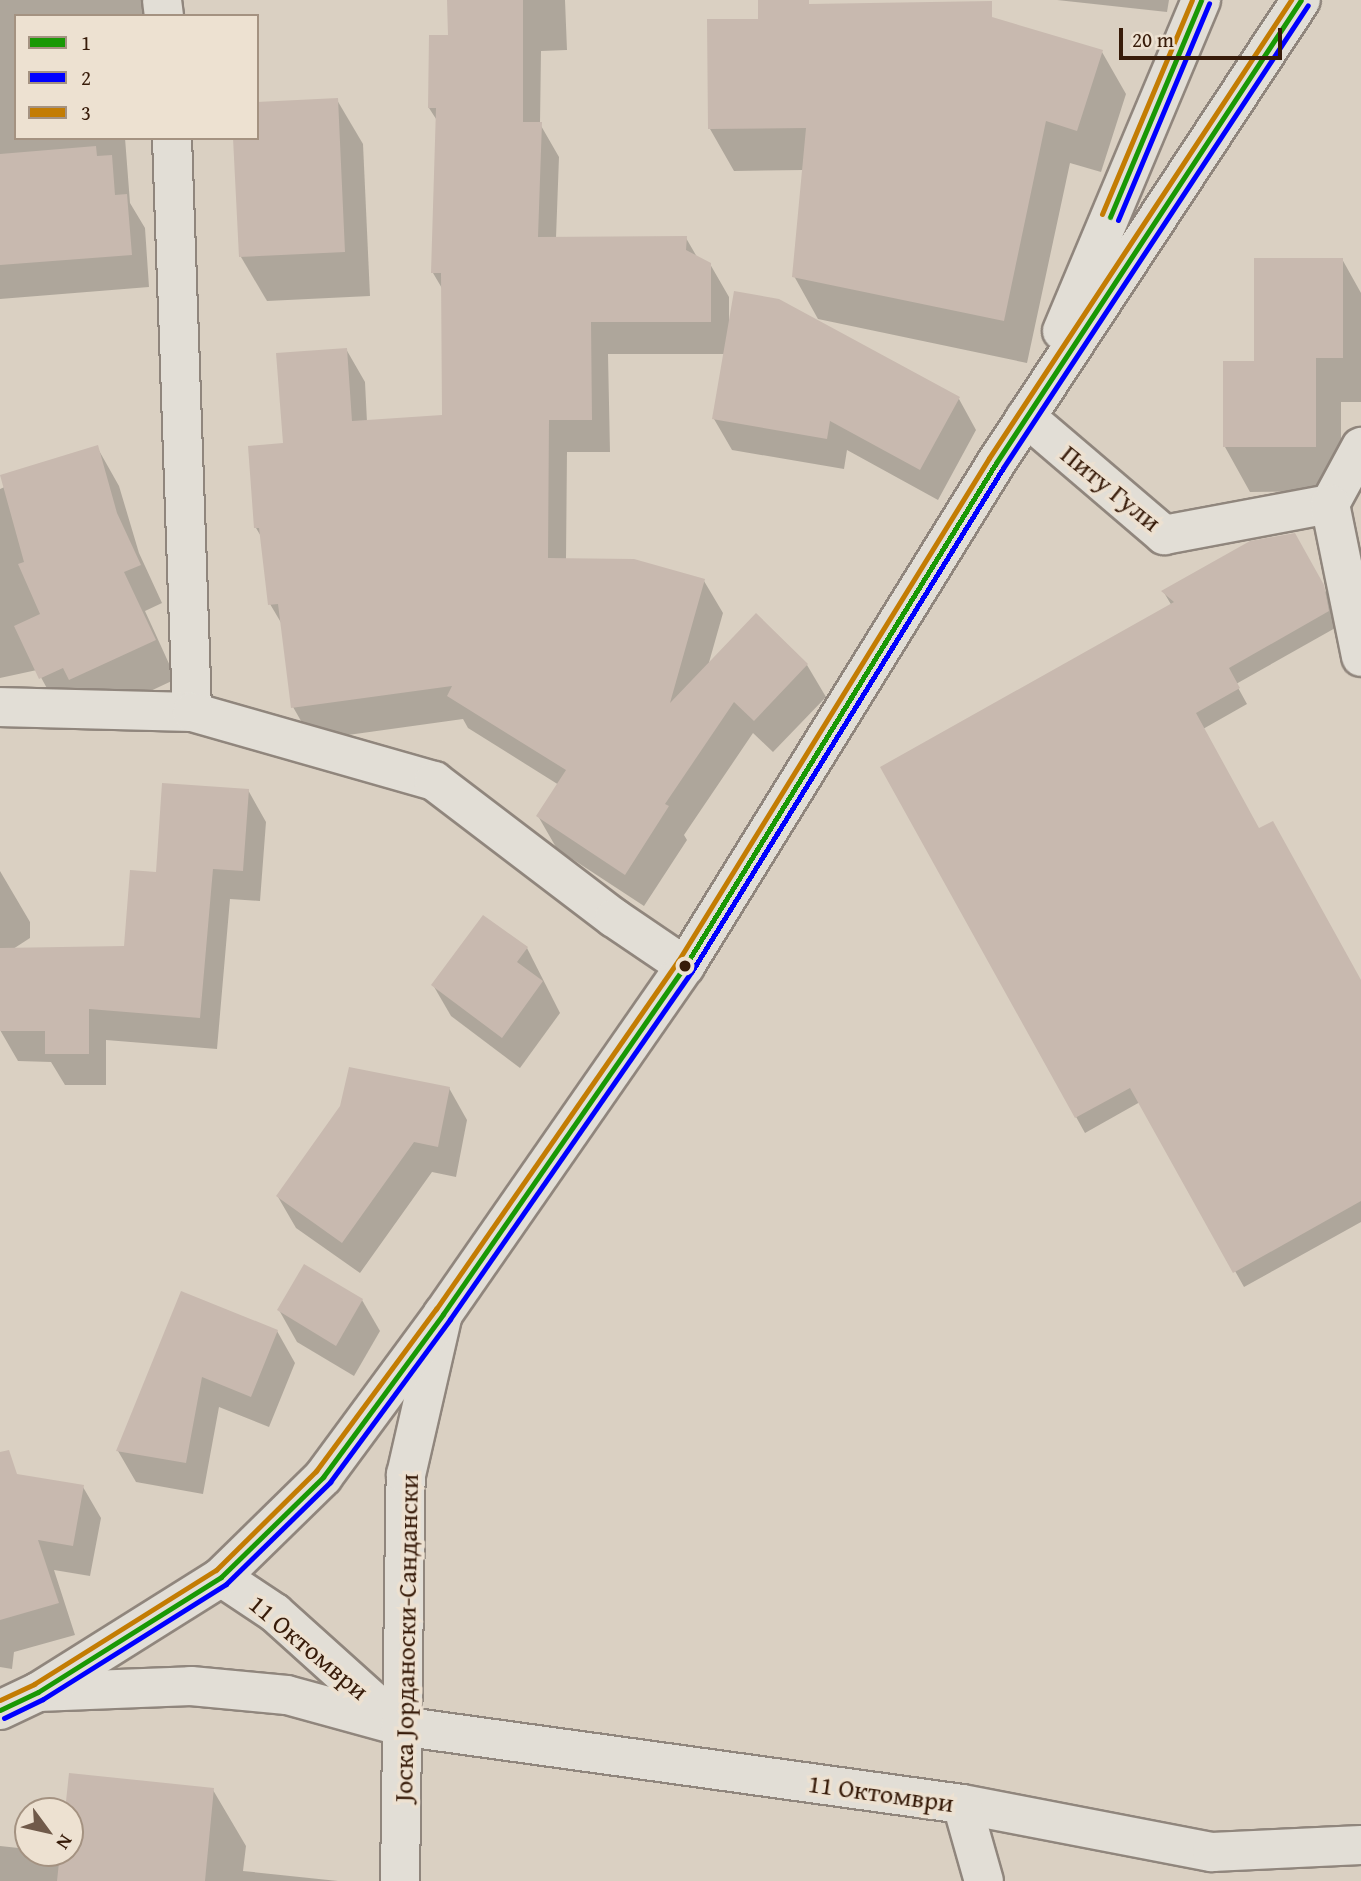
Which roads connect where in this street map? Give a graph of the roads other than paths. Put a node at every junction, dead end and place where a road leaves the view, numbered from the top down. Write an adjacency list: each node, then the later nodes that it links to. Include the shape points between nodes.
1 (1201, 0): 4 (street, Јоска Јорданоски-Сандански)
2 (1301, 0): 4 (street, Јоска Јорданоски-Сандански)
3 (172, 140): 9 (street)
4 (1026, 417): 6 (street, Питу Гули, via 1164,535); 10 (street, Јоска Јорданоски-Сандански)
5 (1361, 447): 6 (street)
6 (1330, 505): 7 (street)
7 (1361, 657)
8 (0, 707): 9 (street)
9 (192, 712): 10 (street, via 434,781)
10 (685, 966): 11 (street, Јоска Јорданоски-Сандански)
11 (443, 1314): 12 (street, Јоска Јорданоски-Сандански, via 323,1478); 15 (street, Јоска Јорданоски-Сандански, via 406,1475)
12 (221, 1577): 13 (street, 11 Октомври); 15 (street, 11 Октомври, via 275,1613)
13 (38, 1692): 14 (street, 11 Октомври); 15 (street, 11 Октомври, via 205,1687 287,1695)
14 (0, 1710)
15 (400, 1726): 16 (street, 11 Октомври); 18 (street, Јоска Јорданоски-Сандански)
16 (962, 1804): 17 (street, 11 Октомври, via 1212,1852); 19 (street)
17 (1361, 1844)
18 (400, 1881)
19 (984, 1881)

